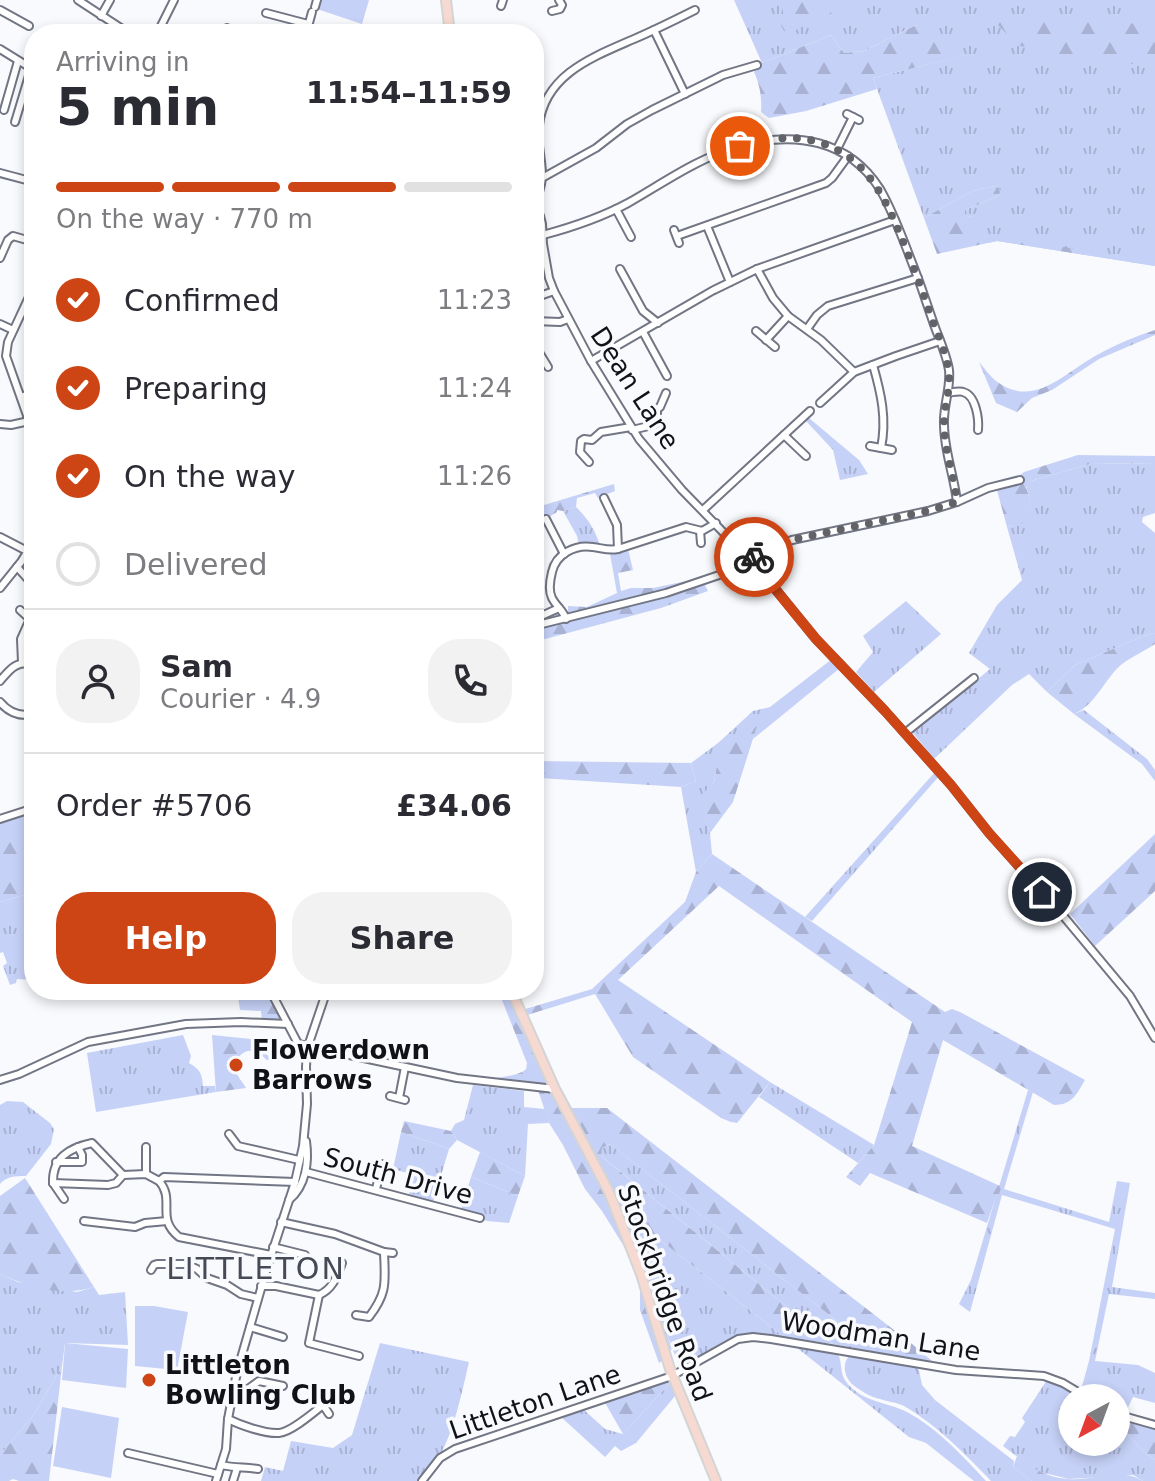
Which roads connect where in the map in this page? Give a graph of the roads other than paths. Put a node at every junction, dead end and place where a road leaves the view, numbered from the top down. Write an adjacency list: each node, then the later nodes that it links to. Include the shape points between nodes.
1 (78, 0): 11 (street)
2 (110, 0): 11 (street)
3 (174, 0): 14 (street)
4 (446, 0): 16 (main road)
5 (559, 0): 9 (street, via 560,9)
6 (315, 6): 15 (street)
7 (0, 10): 12 (street)
8 (695, 10): 17 (street)
9 (552, 11)
10 (266, 13): 15 (street)
11 (101, 16): 13 (street)
12 (25, 24)
13 (114, 24)
14 (162, 24)
15 (308, 24)
16 (449, 24)
17 (654, 30): 22 (street); 24 (street, via 580,63 554,87)
18 (0, 49): 19 (street)
19 (18, 61): 20 (street); 25 (street)
20 (24, 65)
21 (757, 65): 22 (street)
22 (685, 94): 31 (street)
23 (24, 96): 27 (street)
24 (544, 105)
25 (4, 110)
26 (853, 117): 28 (street)
27 (15, 122)
28 (837, 149): 29 (street); 33 (street, via 793,138 740,146 683,169)
29 (848, 156): 34 (street, via 881,191); 35 (street, via 826,183)
30 (0, 173): 32 (street)
31 (544, 177)
32 (24, 179)
33 (616, 209): 36 (street); 38 (street)
34 (895, 220): 43 (street); 44 (street)
35 (707, 226): 37 (street); 45 (street)
36 (544, 235)
37 (676, 236)
38 (631, 237)
39 (24, 239): 41 (street, via 13,236)
40 (544, 242): 46 (street, Dean Lane)
41 (0, 258)
42 (620, 269): 52 (street, via 643,311)
43 (757, 269): 45 (street); 49 (street)
44 (918, 278): 54 (street, via 828,306); 59 (street)
45 (730, 282): 52 (street)
46 (554, 291): 47 (street); 50 (street, Dean Lane)
47 (544, 294)
48 (24, 307): 55 (street)
49 (788, 316): 54 (street); 58 (street)
50 (568, 319): 51 (street); 62 (street, Dean Lane)
51 (544, 321)
52 (658, 323): 57 (street)
53 (0, 324): 55 (street)
54 (807, 329): 65 (street)
55 (13, 330): 70 (street, via 6,356)
56 (756, 331): 58 (street)
57 (643, 332): 62 (street); 66 (street)
58 (766, 340): 60 (street)
59 (940, 341): 63 (street); 68 (street)
60 (775, 347)
61 (544, 360): 64 (street)
62 (591, 361): 76 (street, Dean Lane)
63 (873, 365): 65 (street); 80 (street, via 884,419)
64 (548, 367)
65 (854, 372): 71 (street)
66 (667, 376)
67 (666, 393): 76 (street, via 657,409 657,424)
68 (949, 393): 77 (street, via 970,395); 86 (street, via 944,424)
69 (24, 396): 70 (street)
70 (21, 397): 72 (street)
71 (820, 403)
72 (24, 406)
73 (810, 411): 78 (street)
74 (24, 422): 75 (street)
75 (0, 424)
76 (632, 428): 83 (street, via 581,441 580,452); 87 (street, Dean Lane)
77 (978, 430)
78 (784, 435): 82 (street); 87 (street)
79 (870, 446): 80 (street)
80 (881, 448): 81 (street)
81 (892, 450)
82 (806, 456)
83 (589, 462)
84 (1020, 480): 86 (street)
85 (604, 498): 94 (street, via 617,525)
86 (957, 502): 97 (street, via 792,540)
87 (703, 510): 89 (street, Dean Lane)
88 (546, 519): 95 (street)
89 (716, 523): 90 (street); 97 (street, Dean Lane)
90 (700, 531): 92 (street); 94 (street, via 686,527 643,546)
91 (0, 537): 93 (street)
92 (701, 543)
93 (24, 549)
94 (618, 549): 95 (street, via 591,546)
95 (564, 554): 101 (street, via 553,567 549,585)
96 (24, 558): 98 (street)
97 (749, 560): 105 (street, via 666,593); 113 (street, Dean Lane)
98 (17, 567): 99 (street); 100 (street)
99 (24, 575)
100 (0, 588)
101 (559, 608): 104 (street); 105 (street)
102 (20, 610): 103 (street)
103 (24, 614)
104 (544, 615)
105 (566, 619): 106 (street)
106 (544, 624)
107 (24, 632): 108 (street)
108 (22, 662): 110 (street)
109 (974, 678): 113 (street)
110 (0, 681)
111 (0, 702): 112 (street, via 10,712)
112 (24, 715)
113 (905, 733): 120 (street, Dean Lane, via 1116,979)
114 (24, 811): 115 (street)
115 (0, 819)
116 (275, 1000): 119 (street)
117 (324, 1000): 122 (street)
118 (515, 1000): 126 (main road, Stockbridge Road)
119 (288, 1024): 121 (street); 125 (street, via 181,1024 88,1042)
120 (1155, 1038)
121 (298, 1044): 122 (street); 123 (street)
122 (308, 1045): 123 (street); 124 (street)
123 (306, 1059): 129 (street)
124 (405, 1067): 126 (street); 127 (street, via 402,1099)
125 (0, 1080)
126 (555, 1089): 160 (main road, Stockbridge Road, via 609,1192)
127 (390, 1096)
128 (229, 1134): 132 (street, via 238,1146)
129 (304, 1138): 132 (street); 135 (street)
130 (78, 1147): 133 (street); 133 (street, via 82,1162); 137 (street, via 92,1143)
131 (146, 1147): 136 (street)
132 (299, 1160): 139 (street)
133 (56, 1162): 140 (street)
134 (382, 1164): 141 (street)
135 (306, 1172): 141 (street, South Drive); 143 (street)
136 (146, 1174): 137 (street); 138 (street)
137 (123, 1175): 140 (street, via 108,1185)
138 (159, 1181): 139 (street, via 164,1177); 146 (street, via 166,1189)
139 (295, 1182): 143 (street)
140 (53, 1183): 142 (street)
141 (376, 1189): 144 (street, South Drive)
142 (64, 1199)
143 (289, 1200): 147 (street)
144 (480, 1218)
145 (84, 1221): 146 (street, via 135,1227)
146 (167, 1221): 149 (street, via 179,1237)
147 (281, 1222): 148 (street); 156 (street, via 388,1252 378,1305 369,1317)
148 (273, 1247): 149 (street); 150 (street)
149 (271, 1255): 153 (street)
150 (305, 1255)
151 (148, 1258): 155 (street, via 153,1267 186,1264)
152 (342, 1263): 154 (street, via 332,1285)
153 (261, 1286): 154 (street); 155 (street)
154 (319, 1295): 159 (street, via 309,1343)
155 (258, 1298): 157 (street)
156 (356, 1315)
157 (250, 1327): 158 (street); 163 (street)
158 (283, 1337)
159 (359, 1356)
160 (672, 1376): 161 (street, Woodman Lane, via 734,1340 757,1337 956,1370 1044,1376); 174 (street, Littleton Lane, via 455,1449); 175 (main road, Stockbridge Road)
161 (1065, 1384)
162 (283, 1386): 163 (street, via 259,1381 248,1389)
163 (233, 1389): 166 (street)
164 (329, 1414): 166 (street, via 323,1405 277,1433)
165 (1130, 1418): 167 (street)
166 (228, 1419): 169 (street)
167 (1155, 1425)
168 (128, 1453): 172 (street)
169 (221, 1465): 170 (street); 172 (street)
170 (237, 1468): 171 (street); 173 (street)
171 (258, 1469)
172 (217, 1478)
173 (233, 1481)
174 (422, 1481)
175 (716, 1481)

